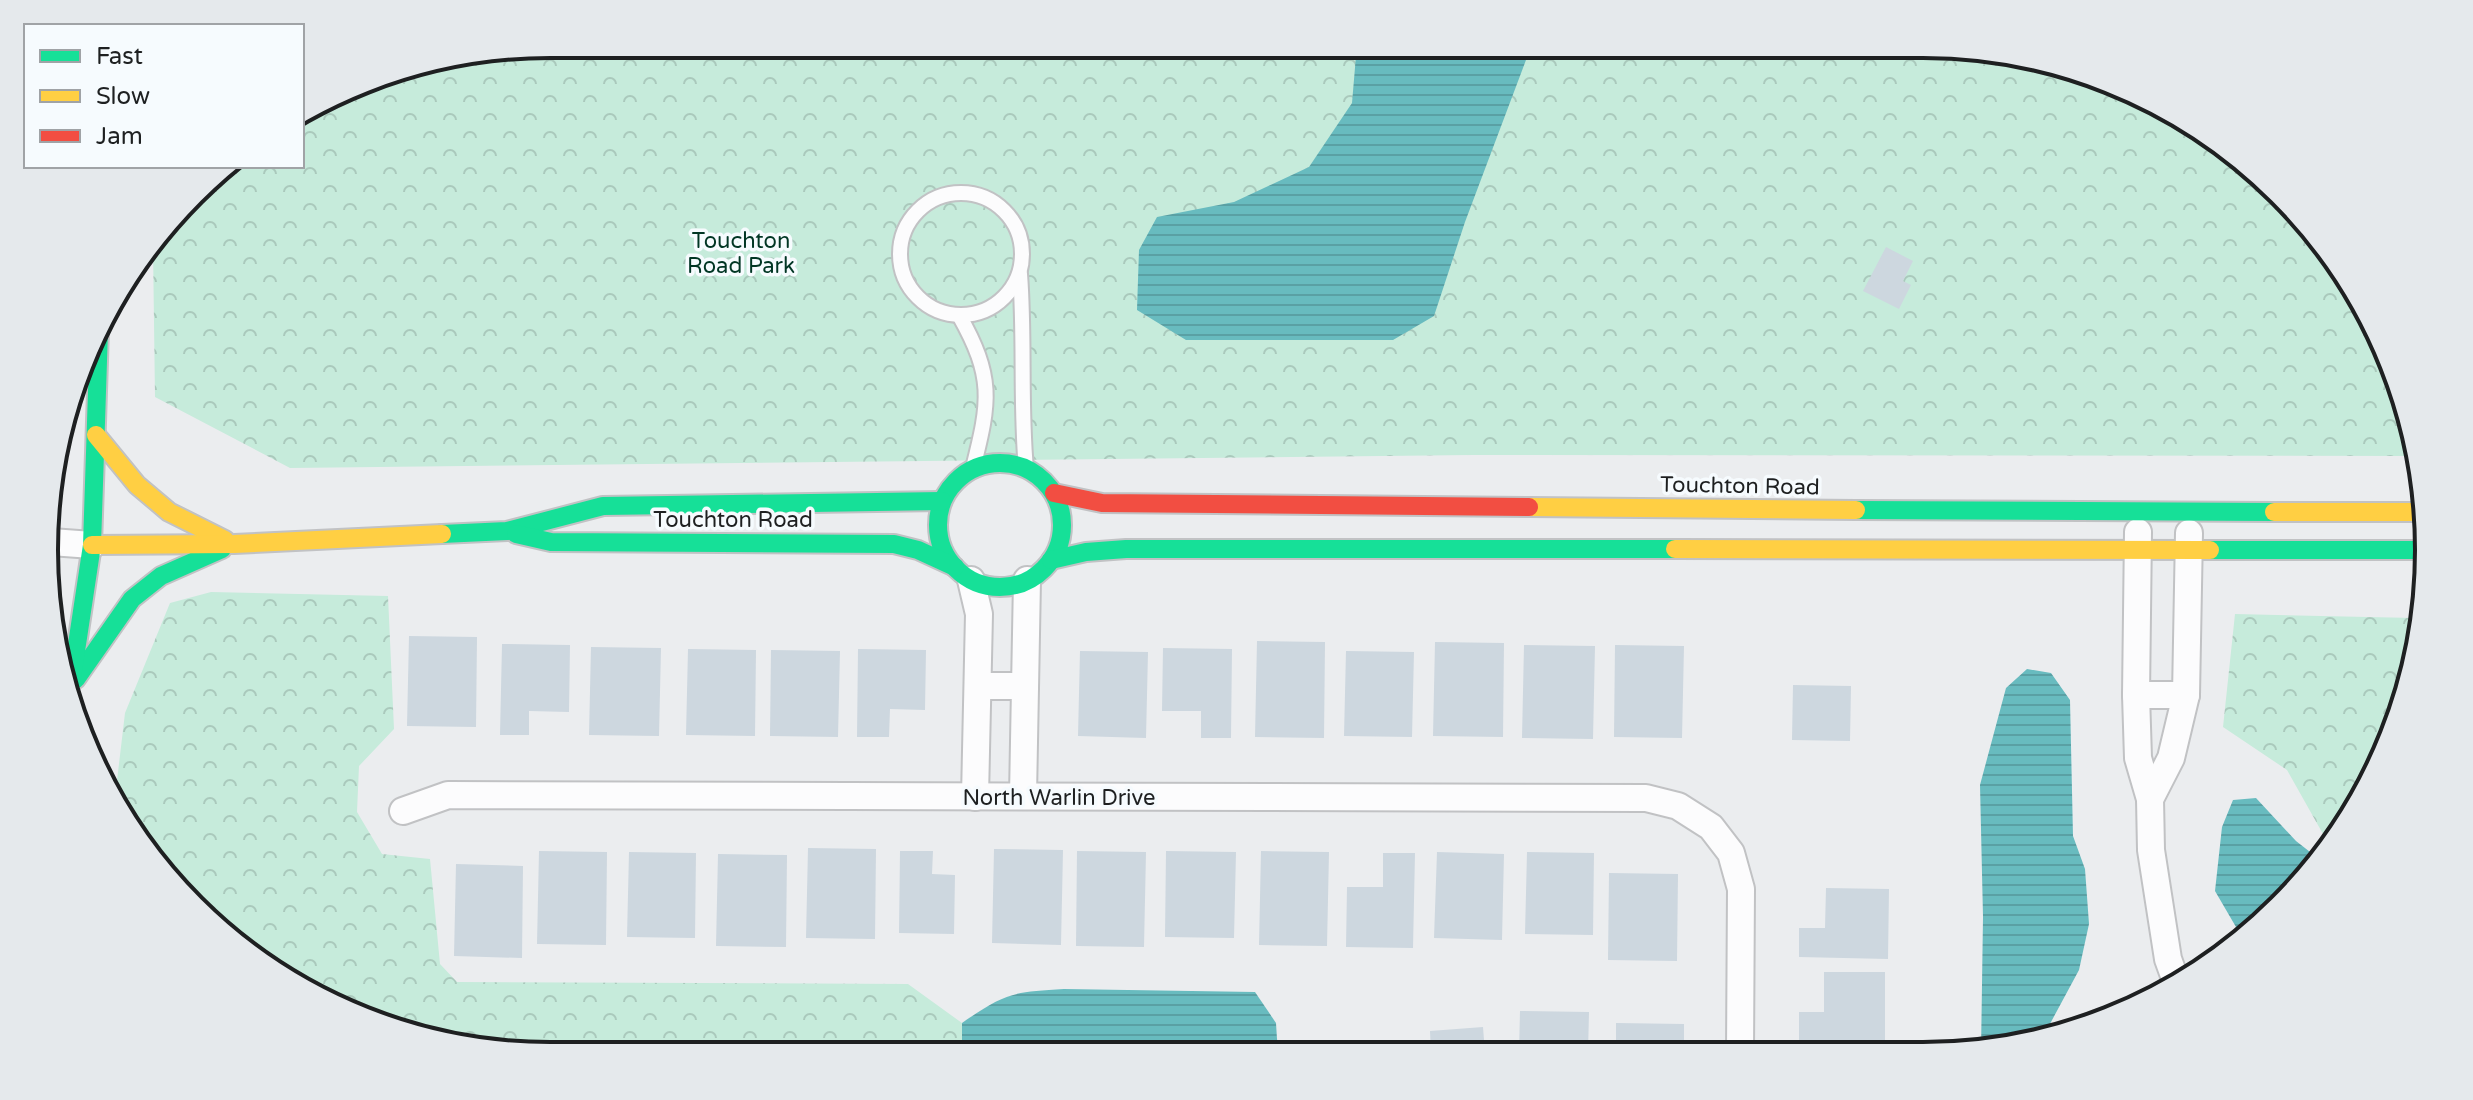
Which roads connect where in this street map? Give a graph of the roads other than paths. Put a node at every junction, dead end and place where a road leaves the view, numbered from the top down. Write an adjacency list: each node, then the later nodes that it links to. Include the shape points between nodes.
1 (1020, 273): 2 (lane, via 997,304); 2 (lane, via 1018,231 992,200 972,193 931,200 904,230 901,269 922,302); 6 (lane)
2 (959, 315): 5 (lane, via 983,362 986,381 984,424)
3 (98, 355): 4 (street)
4 (96, 435): 14 (street, via 137,485 169,512); 15 (street)
5 (973, 468): 6 (street, via 995,462); 8 (street)
6 (1026, 469): 7 (street, Touchton Road)
7 (1054, 493): 9 (street, Touchton Road, via 1102,503); 19 (street, via 1062,515)
8 (942, 501): 12 (street, Touchton Road, via 603,506); 20 (street, via 939,536 944,553)
9 (2138, 512): 10 (street, Touchton Road); 16 (street)
10 (2189, 512): 11 (street, Touchton Road); 17 (street)
11 (2413, 512)
12 (507, 531): 14 (street, Touchton Road); 20 (street, Touchton Road, via 551,542 894,544)
13 (58, 543): 15 (street)
14 (234, 544): 15 (street, Touchton Road); 23 (street, via 161,576 132,599)
15 (92, 545): 22 (street)
16 (2138, 550): 17 (street); 19 (street, via 1142,549); 26 (street)
17 (2189, 550): 18 (street); 27 (street)
18 (2415, 550)
19 (1051, 560): 21 (street)
20 (963, 573): 21 (street, Touchton Road, via 999,586); 24 (street, via 979,614)
21 (1027, 580): 25 (street)
22 (74, 672)
23 (76, 680)
24 (978, 686): 25 (street); 29 (street)
25 (1025, 686): 28 (street)
26 (2136, 695): 27 (street); 30 (street, via 2138,758)
27 (2186, 695): 30 (street, via 2171,758)
28 (1023, 796): 29 (street, North Warlin Drive); 33 (street, North Warlin Drive, via 1646,798 1678,806 1711,827 1731,853 1741,889)
29 (975, 797): 31 (street, North Warlin Drive, via 448,795)
30 (2150, 799): 32 (street, via 2151,850)
31 (403, 811)
32 (2173, 973)
33 (1740, 1042)

